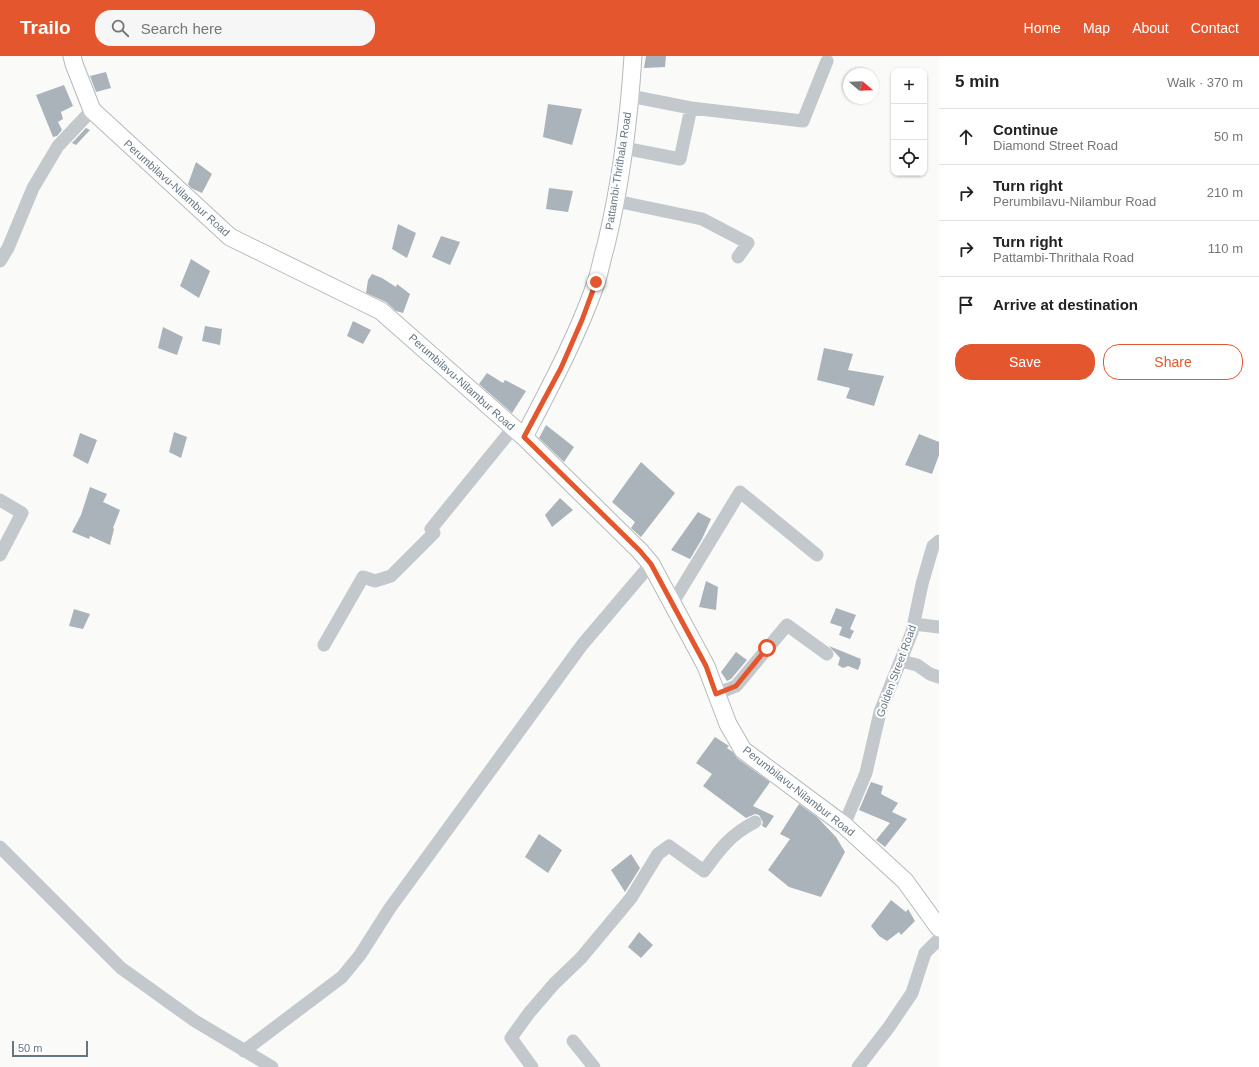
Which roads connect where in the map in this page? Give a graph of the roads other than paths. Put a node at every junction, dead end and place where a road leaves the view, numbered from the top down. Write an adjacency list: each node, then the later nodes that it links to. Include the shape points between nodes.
1 (72, 56): 6 (main road, Perumbilavu-Nilambur Road)
2 (633, 56): 4 (main road, Pattambi-Thrithala Road)
3 (827, 61): 5 (street, via 803,121)
4 (630, 96): 5 (street); 7 (main road, Pattambi-Thrithala Road)
5 (691, 108): 7 (street, via 680,159)
6 (92, 110): 10 (street, via 58,146 33,188); 11 (main road, Perumbilavu-Nilambur Road, via 230,237 381,311)
7 (624, 148): 8 (main road, Pattambi-Thrithala Road)
8 (616, 201): 9 (street, via 702,219 748,243); 11 (main road, Pattambi-Thrithala Road, via 596,282 584,314 561,368)
9 (738, 257)
10 (0, 261)
11 (518, 432): 16 (main road, Perumbilavu-Nilambur Road); 20 (street, via 431,529 434,533 391,576 375,581 363,577)
12 (0, 500): 14 (street, via 22,513)
13 (939, 541): 18 (street, Golden Street Road, via 933,546)
14 (0, 555)
15 (817, 555): 17 (street, via 740,492)
16 (651, 564): 17 (main road, Perumbilavu-Nilambur Road); 31 (street, via 582,644 390,908 360,955 337,981)
17 (672, 604): 24 (main road, Perumbilavu-Nilambur Road, via 706,666)
18 (914, 624): 19 (street); 22 (street, Golden Street Road)
19 (939, 627)
20 (324, 645)
21 (827, 654): 24 (street, via 787,625 736,686)
22 (901, 661): 23 (street, via 917,665); 26 (street, Golden Street Road, via 880,712 866,773)
23 (939, 677)
24 (716, 694): 26 (main road, Perumbilavu-Nilambur Road, via 728,724 743,750)
25 (755, 822): 33 (street, via 742,828 724,844 704,871 669,846 658,854 631,898 581,958 554,984 511,1038)
26 (844, 825): 28 (main road, Perumbilavu-Nilambur Road, via 906,881)
27 (0, 847): 31 (street, via 121,968 195,1021)
28 (939, 928)
29 (939, 940): 35 (street, via 925,953 912,993)
30 (573, 1041): 34 (street)
31 (244, 1051): 32 (street)
32 (272, 1067)
33 (532, 1067)
34 (594, 1067)
35 (858, 1067)

